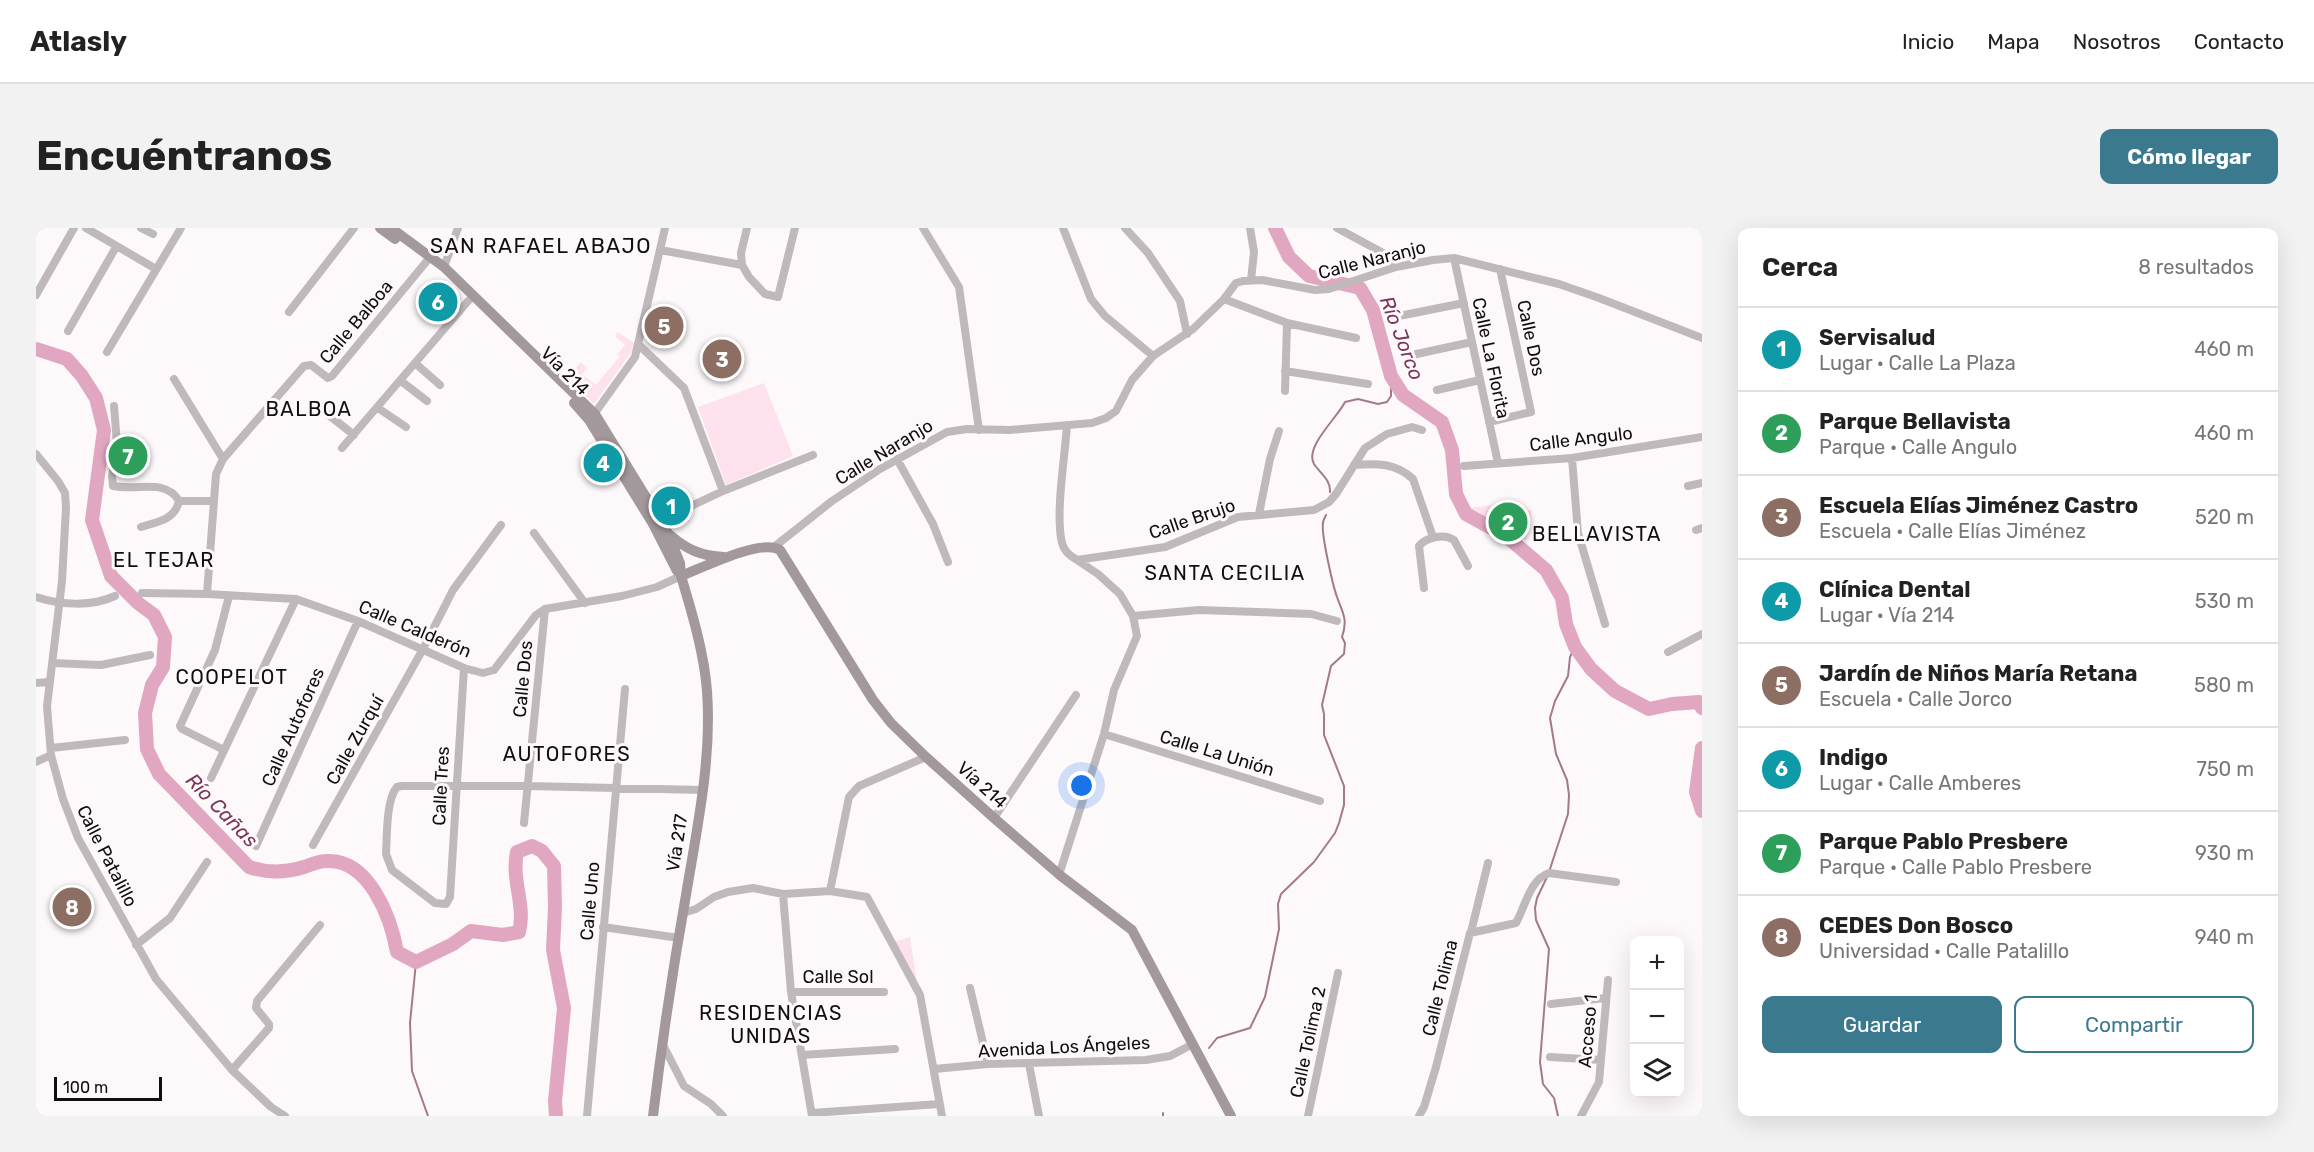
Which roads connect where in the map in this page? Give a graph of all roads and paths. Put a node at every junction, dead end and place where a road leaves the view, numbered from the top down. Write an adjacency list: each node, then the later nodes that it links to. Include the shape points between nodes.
1 (74, 228): 28 (street)
2 (86, 228): 18 (street)
3 (141, 228): 17 (street)
4 (181, 228): 25 (street)
5 (354, 228): 32 (street)
6 (380, 228): 21 (main road, Vía 214)
7 (391, 228): 21 (main road, Vía 214)
8 (458, 228): 23 (street)
9 (665, 228): 19 (street)
10 (747, 228): 22 (street)
11 (795, 228): 22 (street, via 778,297 765,294)
12 (923, 228): 61 (street, via 960,287)
13 (1063, 228): 43 (street, via 1091,299 1105,316)
14 (1125, 228): 36 (street, via 1148,253 1180,301)
15 (1250, 228): 27 (street, via 1254,252)
16 (1337, 228): 24 (street, via 1385,254)
17 (153, 234)
18 (116, 247): 25 (street); 35 (street)
19 (660, 250): 22 (street); 40 (street)
20 (1454, 258): 24 (street, Calle Naranjo); 26 (street, Calle Naranjo); 31 (street, Calle La Florita)
21 (429, 259): 23 (main road, Vía 214); 30 (main road, Vía 214); 70 (street, Calle Balboa, via 332,376 328,378 311,365 304,366)
22 (742, 265)
23 (444, 267): 57 (main road, Vía 214)
24 (1396, 267): 27 (street, Calle Naranjo, via 1329,289)
25 (156, 269): 41 (street)
26 (1500, 269): 38 (street, Calle Naranjo, via 1599,298); 58 (street, Calle Dos, via 1531,412)
27 (1251, 279): 29 (street, Calle Naranjo, via 1236,284)
28 (36, 295)
29 (1224, 299): 34 (street); 36 (street, Calle Naranjo)
30 (469, 300): 44 (street); 57 (main road, Vía 214)
31 (1464, 303): 33 (street); 39 (street, Calle La Florita)
32 (290, 312)
33 (1398, 316)
34 (1287, 323): 37 (street); 45 (street)
35 (68, 331)
36 (1187, 334): 43 (street, Calle Naranjo)
37 (1356, 338)
38 (1702, 338)
39 (1472, 342): 42 (street); 47 (street, Calle La Florita)
40 (639, 345): 57 (street, via 627,370); 77 (street, via 684,388)
41 (107, 352)
42 (1412, 355)
43 (1153, 356): 59 (street, Calle Naranjo, via 1132,380 1116,411 1092,423)
44 (416, 363): 48 (street); 50 (street)
45 (1285, 371): 49 (street); 52 (street)
46 (174, 379): 70 (street)
47 (1480, 380): 51 (street); 58 (street, Calle La Florita)
48 (401, 381): 53 (street); 55 (street)
49 (1368, 384)
50 (440, 385)
51 (1437, 390)
52 (1285, 391)
53 (427, 401)
54 (114, 406): 78 (street, via 117,444 113,486 161,486 173,491)
55 (378, 408): 60 (street); 64 (street)
56 (325, 412): 64 (street)
57 (592, 417): 81 (main road, Vía 214)
58 (1489, 422): 72 (street, Calle La Florita)
59 (1067, 425): 61 (street, Calle Naranjo); 89 (street, via 1060,513 1062,543 1067,554)
60 (406, 427)
61 (979, 430): 71 (street, Calle Naranjo, via 947,432)
62 (1279, 430): 80 (street)
63 (1422, 430): 73 (street, Calle Brujo, via 1412,427 1387,434 1365,448)
64 (354, 435): 66 (street)
65 (1702, 437): 69 (street, Calle Angulo)
66 (342, 448)
67 (36, 454): 100 (street, Calle Patalillo, via 65,494)
68 (813, 454): 77 (street)
69 (1572, 458): 72 (street, Calle Angulo); 106 (street, via 1578,533)
70 (223, 459): 79 (street, Calle Balboa, via 216,474)
71 (897, 459): 87 (street, Calle Naranjo, via 832,501); 90 (street, via 933,524)
72 (1498, 463): 74 (street, Calle Angulo)
73 (1354, 465): 80 (street, Calle Brujo, via 1336,494 1323,505 1308,511); 86 (street, via 1383,464 1406,472 1413,479)
74 (1464, 466)
75 (1702, 483): 76 (street)
76 (1688, 486)
77 (723, 491): 81 (street)
78 (179, 501): 79 (street); 83 (street, via 169,518)
79 (213, 501): 95 (street, Calle Balboa)
80 (1259, 514): 89 (street, Calle Brujo, via 1215,525 1165,547)
81 (657, 522): 85 (main road, Vía 214); 92 (main road, Vía 214, via 673,566)
82 (501, 525): 108 (street, Calle Zurquí, via 453,590)
83 (141, 527)
84 (534, 533): 101 (street)
85 (668, 533): 88 (main road, via 699,554); 92 (main road, Vía 214)
86 (1433, 537): 91 (street, via 1452,538); 93 (street, via 1419,546)
87 (774, 547): 88 (main road); 121 (main road, Vía 214, via 784,554 873,700)
88 (729, 557): 92 (main road)
89 (1077, 560): 103 (street, via 1116,590)
90 (948, 562)
91 (1468, 566)
92 (681, 576): 101 (street, via 646,590); 127 (main road, Vía 217, via 707,690)
93 (1424, 588)
94 (142, 593): 95 (street, Calle Calderón)
95 (207, 594): 97 (street, Calle Calderón)
96 (115, 596): 100 (street, via 101,602)
97 (229, 596): 99 (street, Calle Calderón); 119 (street, via 215,650 180,726)
98 (36, 597): 100 (street)
99 (296, 599): 104 (street, Calle Calderón); 119 (street)
100 (59, 603): 111 (street, Calle Patalillo)
101 (585, 603): 102 (street)
102 (545, 609): 112 (street, Calle Calderón, via 536,615 494,670 483,673); 124 (street, Calle Dos)
103 (1133, 616): 105 (street, via 1199,610 1311,614); 117 (street, via 1136,639 1114,690)
104 (358, 621): 108 (street, Calle Calderón); 132 (street, Calle Autofores)
105 (1337, 621)
106 (1605, 624)
107 (1702, 634): 109 (street)
108 (423, 649): 112 (street, Calle Calderón); 131 (street, Calle Zurquí)
109 (1668, 652)
110 (150, 655): 111 (street, via 101,665)
111 (53, 663): 113 (street, Calle Patalillo)
112 (464, 668): 125 (street, Calle Tres)
113 (49, 682): 114 (street); 120 (street, Calle Patalillo)
114 (36, 683)
115 (625, 690): 126 (street, Calle Uno)
116 (1076, 695): 129 (street)
117 (1104, 734): 128 (street, Calle La Unión); 135 (street)
118 (125, 740): 120 (street)
119 (224, 750): 123 (street)
120 (51, 751): 122 (street); 144 (street, Calle Patalillo, via 78,838)
121 (926, 757): 129 (main road, Vía 214); 137 (street, via 853,791)
122 (36, 762)
123 (211, 778)
124 (528, 786): 125 (street); 126 (street); 130 (street, Calle Dos)
125 (456, 787): 125 (street, Calle Tres, via 450,897 446,904 435,903 392,870 387,861 394,790 401,786)
126 (616, 787): 127 (street); 141 (street, Calle Uno)
127 (702, 790): 139 (main road, Vía 217)
128 (1320, 801)
129 (994, 818): 135 (main road, Vía 214)
130 (524, 823)
131 (313, 845)
132 (256, 846)
133 (207, 862): 144 (street, via 170,918)
134 (1488, 863): 142 (street)
135 (1059, 874): 152 (main road, Vía 214, via 1132,930)
136 (1616, 882): 142 (street, Calle Tolima, via 1543,874 1536,880 1516,923)
137 (830, 891): 138 (street); 161 (street, via 867,897 920,995)
138 (783, 894): 139 (street, via 753,888 739,890); 148 (street)
139 (683, 912): 143 (main road, Vía 217)
140 (320, 925): 160 (street, via 257,1001 255,1008 269,1028)
141 (603, 927): 143 (street); 165 (street, Calle Uno)
142 (1471, 932): 172 (street, Calle Tolima, via 1436,1067)
143 (679, 938): 153 (main road, Vía 217)
144 (136, 945): 160 (street, Calle Patalillo, via 156,979)
145 (1338, 974): 171 (street, Calle Tolima 2)
146 (1608, 980): 150 (street, Acceso 1)
147 (970, 988): 158 (street)
148 (791, 992): 149 (street, Calle Sol); 155 (street)
149 (884, 992)
150 (1605, 998): 151 (street); 157 (street, Acceso 1)
151 (1551, 1004)
152 (1193, 1044): 159 (street, Avenida Los Ángeles, via 1170,1056 1146,1060); 170 (main road, Vía 214)
153 (663, 1045): 166 (main road, Vía 217); 167 (street, via 684,1086)
154 (895, 1049): 155 (street)
155 (802, 1055): 163 (street)
156 (1550, 1057): 157 (street)
157 (1601, 1060): 173 (street, Acceso 1, via 1599,1082)
158 (988, 1064): 159 (street, Avenida Los Ángeles); 161 (street, Avenida Los Ángeles)
159 (1029, 1064): 169 (street)
160 (232, 1070): 164 (street, Calle Patalillo)
161 (934, 1070): 162 (street)
162 (939, 1104): 163 (street); 168 (street)
163 (812, 1114)
164 (285, 1116)
165 (587, 1116)
166 (653, 1116)
167 (723, 1116)
168 (942, 1116)
169 (1039, 1116)
170 (1230, 1116)
171 (1308, 1116)
172 (1419, 1116)
173 (1581, 1116)

